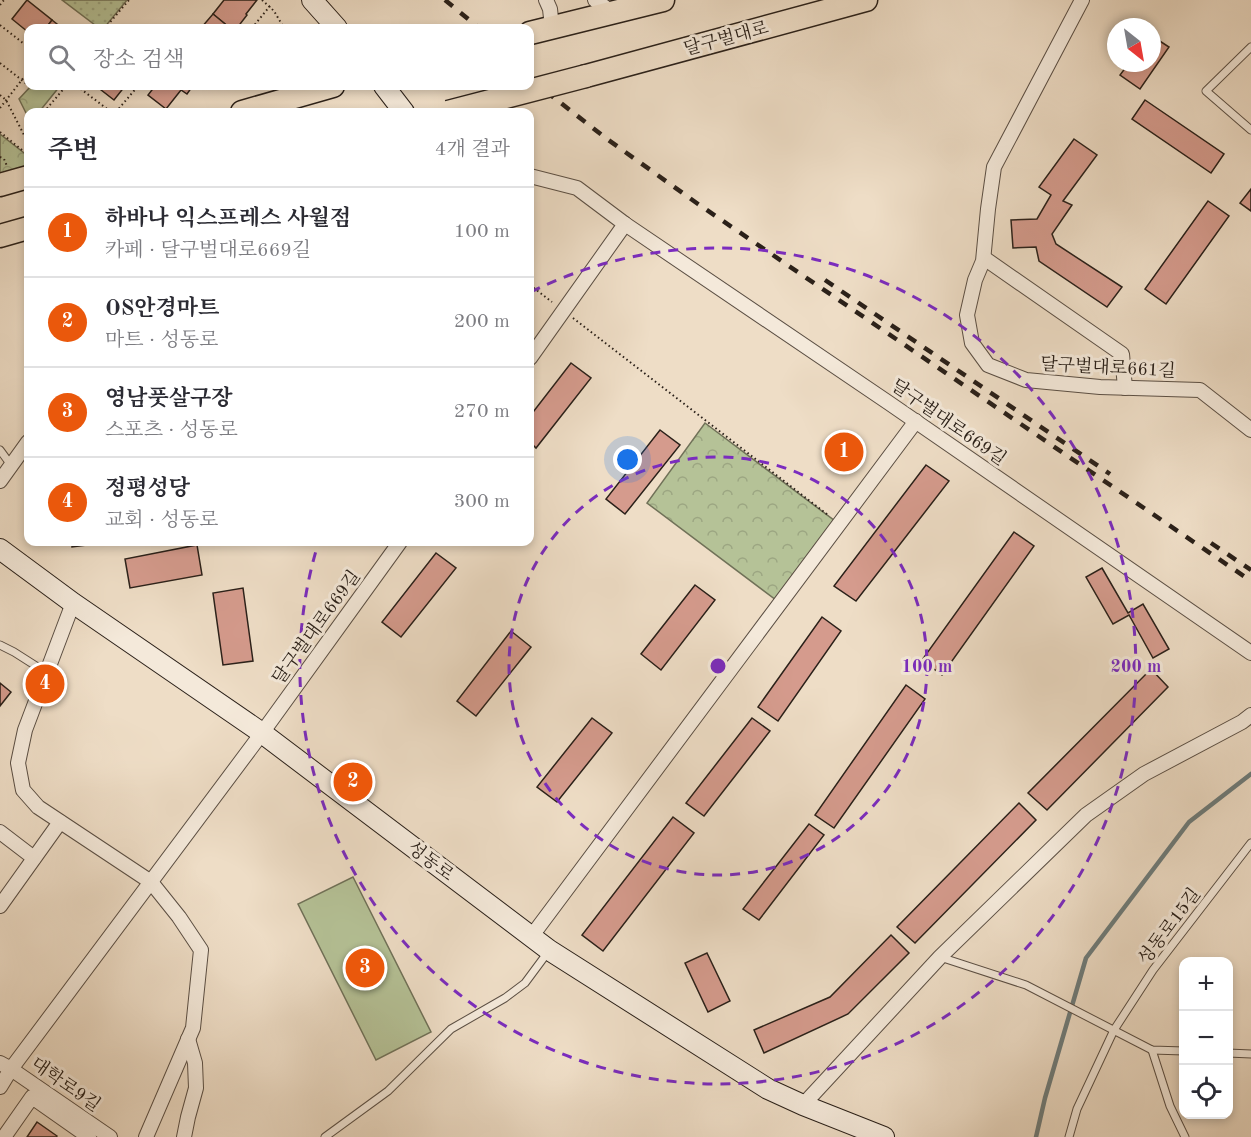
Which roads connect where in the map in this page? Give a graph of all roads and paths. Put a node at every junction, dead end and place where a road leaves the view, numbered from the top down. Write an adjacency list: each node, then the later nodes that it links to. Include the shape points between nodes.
1 (4, 0): 9 (path)
2 (129, 0): 12 (path)
3 (262, 0): 10 (path)
4 (312, 0): 15 (street)
5 (546, 0): 17 (street, via 550,9)
6 (663, 0): 11 (main road)
7 (866, 0): 36 (main road, 달구벌대로, bridge)
8 (1082, 0): 47 (street, 달구벌대로661길, via 994,167)
9 (0, 5)
10 (270, 6): 13 (path); 14 (path)
11 (604, 7): 17 (main road)
12 (110, 24)
13 (255, 24)
14 (282, 24)
15 (333, 24)
16 (1, 27): 18 (path)
17 (541, 30)
18 (24, 44)
19 (1251, 47): 38 (lane, via 1206,91)
20 (0, 63): 22 (path)
21 (24, 77): 22 (path)
22 (22, 80): 29 (path)
23 (63, 90): 31 (path)
24 (82, 90): 32 (path)
25 (135, 90): 33 (path)
26 (319, 90): 34 (main road)
27 (387, 90): 35 (street)
28 (0, 95): 29 (path)
29 (6, 100): 30 (path); 37 (path)
30 (0, 108)
31 (47, 108)
32 (106, 108)
33 (119, 108)
34 (256, 108)
35 (401, 108)
36 (468, 108)
37 (24, 130)
38 (1251, 130)
39 (0, 132): 40 (path)
40 (24, 152)
41 (534, 177): 44 (street, 달구벌대로669길, via 576,188)
42 (24, 178): 43 (main road)
43 (0, 185)
44 (625, 224): 49 (street); 52 (street, 달구벌대로669길)
45 (24, 229): 46 (main road)
46 (0, 236)
47 (984, 258): 51 (street, via 1122,354); 51 (street, 달구벌대로661길, via 967,315 972,343 988,365 1026,380)
48 (534, 288): 49 (path)
49 (563, 310): 50 (street); 58 (path)
50 (534, 352)
51 (1125, 388): 53 (street, 달구벌대로661길, via 1200,390)
52 (916, 422): 58 (street); 63 (street, 달구벌대로669길)
53 (1251, 430)
54 (24, 447): 56 (street)
55 (0, 450): 56 (lane)
56 (11, 465): 57 (street)
57 (0, 481)
58 (839, 524): 73 (street)
59 (397, 546): 66 (street, 달구벌대로669길)
60 (0, 549): 61 (street, 성동로)
61 (72, 603): 64 (street); 66 (street, 성동로)
62 (0, 645): 64 (lane)
63 (1251, 653)
64 (47, 673): 67 (street, via 25,730 18,763 23,790 38,807)
65 (1251, 715): 75 (street, via 1144,774 1086,815)
66 (262, 733): 71 (street, 달구벌대로669길); 73 (street, 성동로)
67 (60, 822): 70 (street); 71 (street)
68 (0, 832): 70 (street)
69 (1251, 843): 76 (lane, 성동로15길, via 1153,970)
70 (34, 858): 72 (street)
71 (151, 882): 77 (street, via 201,950 193,1028); 82 (street, 달구벌대로669길)
72 (0, 906)
73 (531, 937): 74 (street, 성동로)
74 (549, 950): 84 (street, 성동로, via 768,1089); 90 (lane, via 525,983 452,1029 388,1091)
75 (940, 957): 76 (lane, via 1026,985); 84 (street)
76 (1114, 1030): 78 (lane); 92 (lane, 성동로15길, via 1077,1109)
77 (188, 1039): 88 (street); 89 (street, via 195,1063 196,1088)
78 (1152, 1050): 79 (lane); 93 (lane, via 1170,1106)
79 (1179, 1051)
80 (1233, 1053): 81 (lane)
81 (1251, 1054)
82 (6, 1066): 83 (street, 달구벌대로669길); 87 (street, 대학로9길)
83 (0, 1087)
84 (803, 1105): 91 (street, 성동로)
85 (4, 1137): 86 (street, via 32,1097)
86 (89, 1137)
87 (110, 1137)
88 (146, 1137)
89 (184, 1137)
90 (325, 1137)
91 (884, 1137)
92 (1069, 1137)
93 (1185, 1137)

